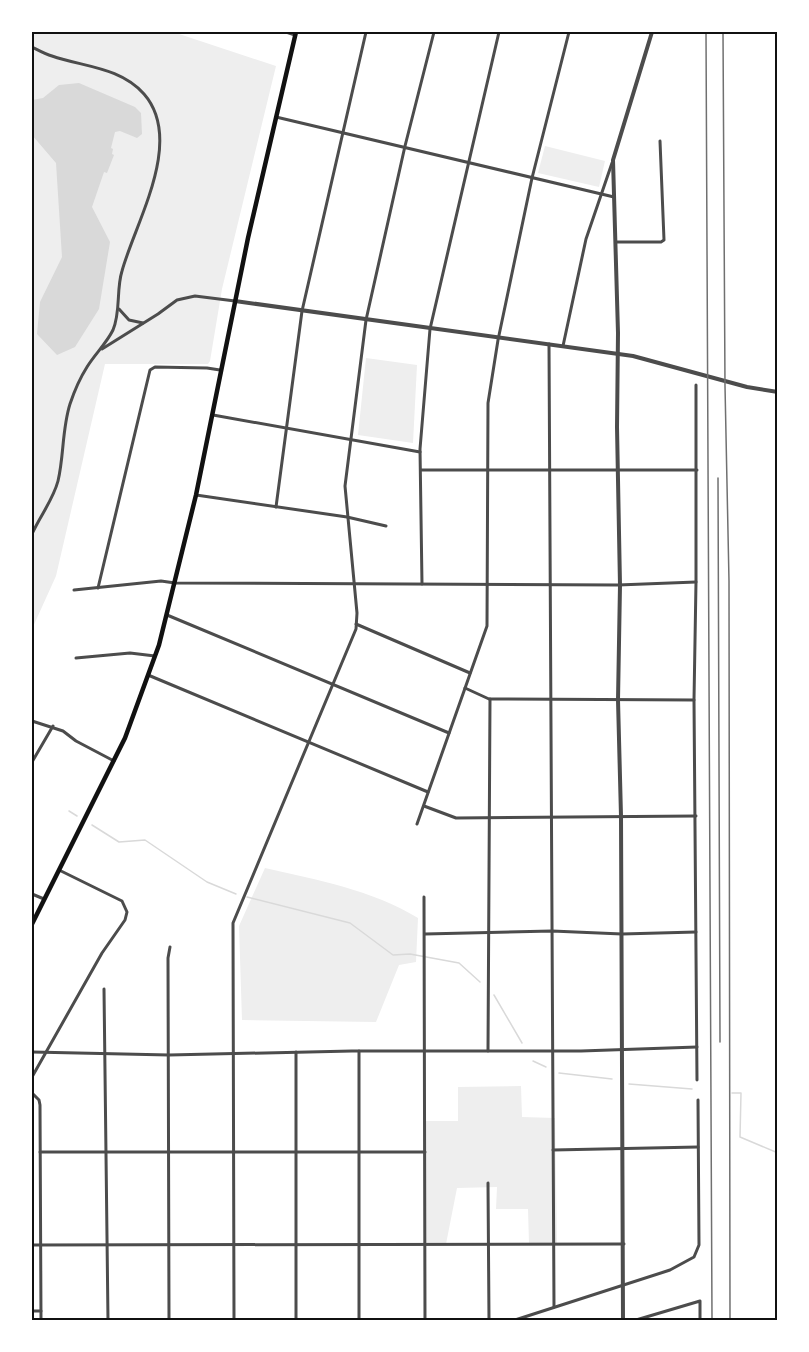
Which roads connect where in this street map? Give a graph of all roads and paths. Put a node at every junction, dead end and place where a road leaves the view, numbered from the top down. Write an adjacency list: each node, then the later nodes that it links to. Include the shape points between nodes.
1 (286, 32): 7 (street)
2 (366, 32): 10 (street)
3 (434, 32): 12 (street)
4 (499, 32): 14 (street)
5 (568, 32): 15 (street)
6 (651, 32): 13 (street)
7 (296, 33): 9 (main road)
8 (32, 47): 20 (street, via 116,74 144,94 152,106 158,126 157,170 122,268)
9 (276, 117): 10 (street); 19 (main road)
10 (342, 134): 12 (street); 21 (street)
11 (660, 141): 18 (street, via 664,240)
12 (405, 146): 14 (street); 22 (street)
13 (613, 160): 16 (street); 17 (street)
14 (469, 162): 15 (street); 24 (street)
15 (532, 178): 16 (street); 25 (street)
16 (601, 193): 17 (street); 27 (street, via 586,239)
17 (614, 197): 18 (street)
18 (616, 242): 29 (street)
19 (235, 301): 21 (street); 23 (street, via 186,297); 30 (main road)
20 (118, 307): 23 (street, via 129,320); 28 (street, via 114,328)
21 (303, 311): 22 (street); 34 (street)
22 (366, 320): 24 (street); 35 (street)
23 (145, 323): 28 (street)
24 (430, 329): 25 (street); 36 (street)
25 (498, 339): 26 (street); 40 (street, via 488,403)
26 (549, 344): 27 (street); 38 (street)
27 (563, 346): 29 (street)
28 (101, 349): 46 (street, via 87,367 69,406 54,493)
29 (617, 354): 32 (street); 37 (street)
30 (220, 370): 33 (main road); 54 (street, via 150,370)
31 (696, 384): 41 (street)
32 (777, 392)
33 (213, 415): 34 (street); 42 (main road)
34 (286, 428): 35 (street); 43 (street)
35 (351, 440): 36 (street); 44 (street, via 345,486)
36 (420, 452): 39 (street)
37 (617, 468): 38 (street); 41 (street); 53 (street)
38 (549, 469): 40 (street); 52 (street)
39 (421, 470): 40 (street); 50 (street)
40 (488, 470): 51 (street)
41 (697, 470): 47 (street)
42 (196, 495): 43 (street); 48 (main road)
43 (276, 507): 44 (street)
44 (347, 517): 45 (street); 49 (street)
45 (386, 526)
46 (32, 534)
47 (696, 582): 53 (street); 66 (street)
48 (175, 583): 49 (street); 54 (street, via 161,580); 56 (main road)
49 (354, 584): 50 (street); 57 (street)
50 (422, 584): 51 (street)
51 (488, 585): 52 (street); 60 (street, via 487,626)
52 (550, 585): 53 (street); 67 (street)
53 (620, 585): 65 (street)
54 (98, 588): 55 (street)
55 (74, 590)
56 (166, 615): 58 (main road); 62 (street)
57 (356, 624): 60 (street); 62 (street)
58 (155, 656): 59 (street, via 130,653); 61 (main road)
59 (76, 658)
60 (470, 673): 63 (street)
61 (148, 675): 71 (street); 72 (main road)
62 (333, 684): 70 (street); 71 (street)
63 (465, 687): 64 (street); 70 (street)
64 (490, 699): 67 (street); 79 (street)
65 (618, 700): 66 (street); 67 (street); 77 (street)
66 (694, 700): 78 (street)
67 (550, 701): 76 (street)
68 (32, 721): 69 (street)
69 (52, 726): 72 (street); 73 (street, via 32,762)
70 (449, 733): 74 (street)
71 (309, 742): 74 (street); 103 (street, via 233,923)
72 (114, 761): 81 (main road)
73 (32, 776)
74 (428, 792): 75 (street)
75 (423, 806): 79 (street, via 456,818); 80 (street)
76 (551, 816): 77 (street); 79 (street); 86 (street)
77 (621, 816): 78 (street); 90 (street)
78 (696, 816): 87 (street)
79 (489, 818): 89 (street)
80 (417, 824)
81 (59, 870): 84 (main road); 100 (street, via 125,904 127,916)
82 (32, 894): 84 (street)
83 (424, 897): 88 (street)
84 (44, 899): 85 (main road)
85 (32, 924)
86 (552, 931): 89 (street); 90 (street); 94 (street)
87 (696, 932): 90 (street); 93 (street)
88 (424, 934): 89 (street); 97 (street)
89 (488, 934): 98 (street)
90 (622, 934): 95 (street)
91 (170, 947): 104 (street)
92 (104, 988): 102 (street)
93 (697, 1047): 95 (street); 106 (street)
94 (552, 1050): 95 (street); 98 (street); 111 (street)
95 (622, 1050): 110 (street)
96 (359, 1051): 97 (street); 101 (street); 117 (street)
97 (425, 1051): 98 (street); 118 (street)
98 (488, 1051)
99 (32, 1052): 100 (street)
100 (44, 1052): 102 (street); 105 (street)
101 (296, 1052): 103 (street); 116 (street)
102 (105, 1053): 104 (street); 113 (street)
103 (232, 1053): 104 (street); 115 (street)
104 (169, 1055): 114 (street)
105 (32, 1077)
106 (697, 1080)
107 (32, 1093): 112 (street, via 40,1105)
108 (698, 1100): 109 (street)
109 (698, 1147): 110 (street); 131 (street, via 699,1245 694,1257)
110 (622, 1148): 111 (street); 120 (street)
111 (553, 1150): 130 (street)
112 (40, 1152): 113 (street); 122 (street)
113 (107, 1152): 114 (street); 123 (street)
114 (169, 1152): 115 (street); 124 (street)
115 (233, 1152): 116 (street); 125 (street)
116 (296, 1152): 117 (street); 126 (street)
117 (359, 1152): 118 (street); 127 (street)
118 (425, 1152): 128 (street)
119 (488, 1183): 129 (street)
120 (624, 1244): 130 (street); 131 (street)
121 (32, 1245): 122 (street)
122 (41, 1245): 123 (street); 134 (street)
123 (107, 1245): 124 (street); 136 (street)
124 (169, 1245): 125 (street); 137 (street)
125 (234, 1245): 126 (street); 138 (street)
126 (296, 1245): 127 (street); 139 (street)
127 (359, 1245): 128 (street); 140 (street)
128 (425, 1245): 129 (street); 141 (street)
129 (490, 1245): 130 (street); 142 (street)
130 (553, 1245): 132 (street)
131 (624, 1286): 132 (street); 144 (street)
132 (554, 1307): 143 (street)
133 (32, 1311): 134 (street)
134 (41, 1311): 135 (street)
135 (41, 1320)
136 (108, 1320)
137 (170, 1320)
138 (234, 1320)
139 (296, 1320)
140 (359, 1320)
141 (425, 1320)
142 (489, 1320)
143 (515, 1320)
144 (623, 1320)
145 (636, 1320): 146 (street, via 700,1301)
146 (700, 1320)

